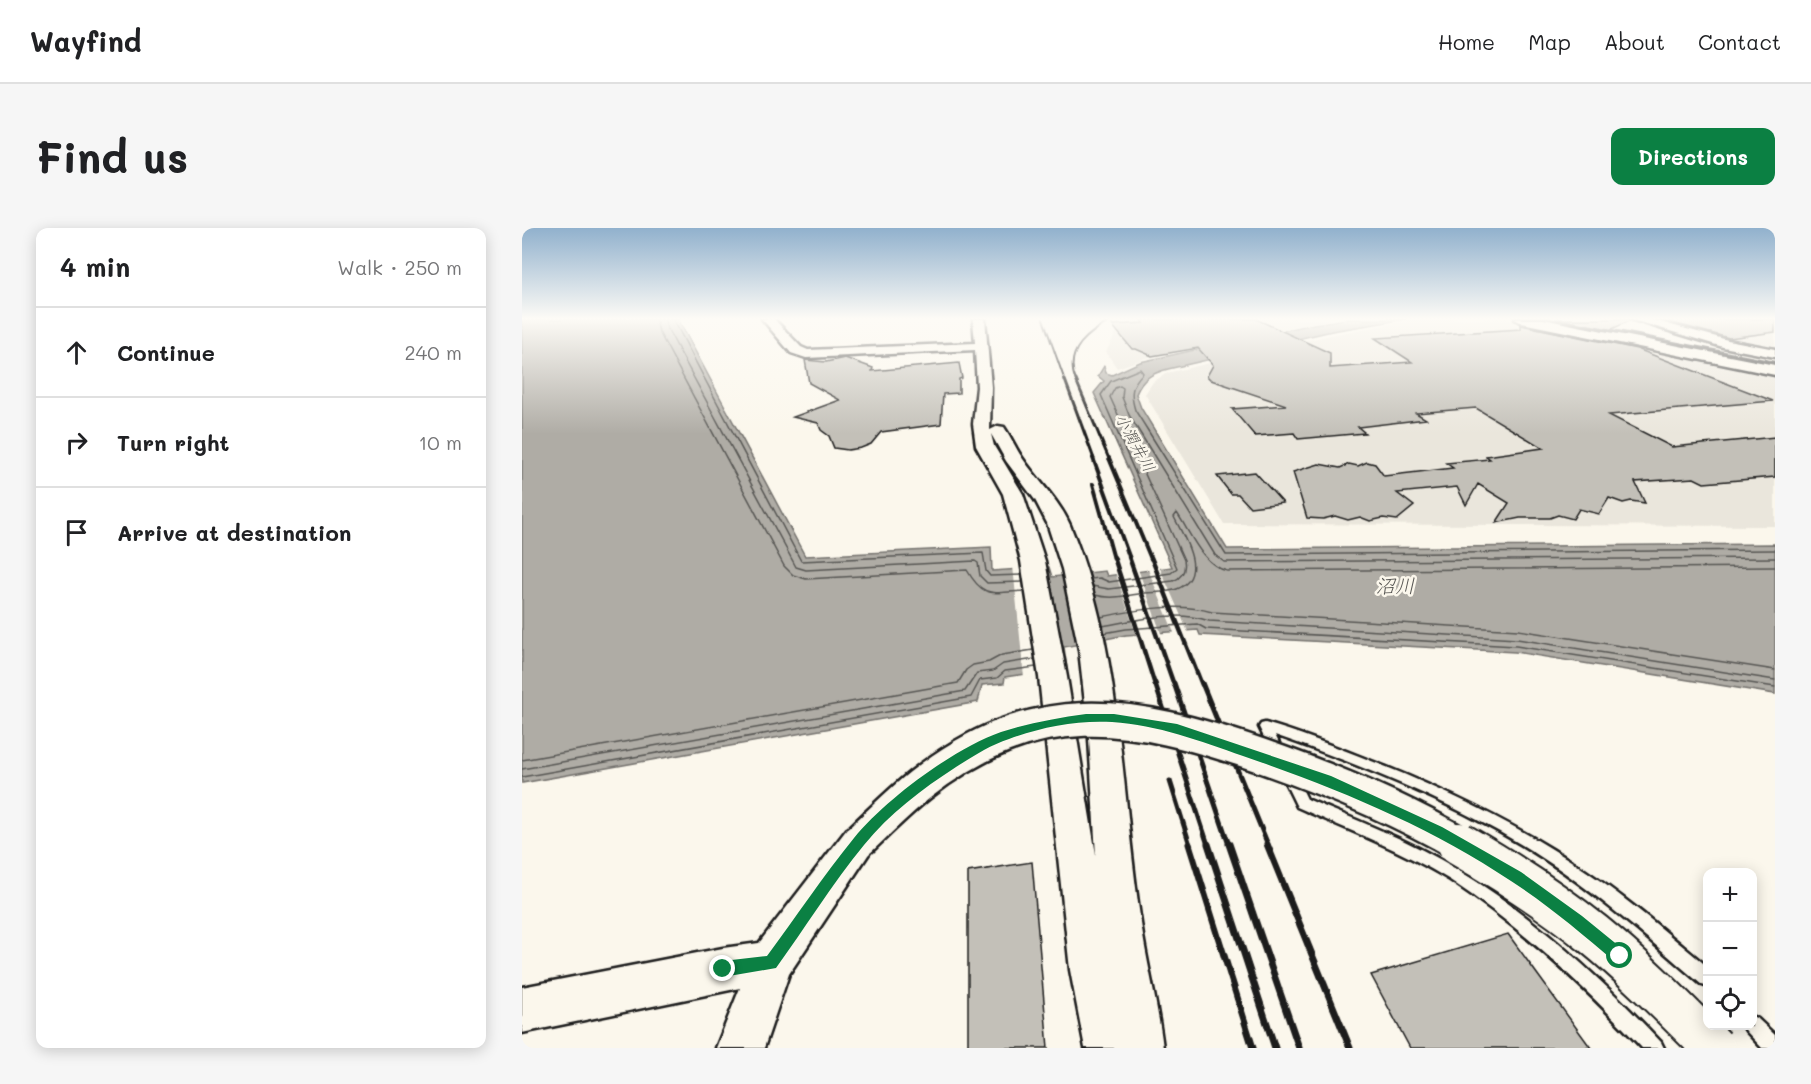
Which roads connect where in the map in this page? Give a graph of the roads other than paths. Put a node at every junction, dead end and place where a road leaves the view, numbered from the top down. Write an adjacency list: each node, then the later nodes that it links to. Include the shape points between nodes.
1 (982, 357): 5 (street)
2 (1720, 357): 4 (highway)
3 (1723, 357): 4 (highway)
4 (1775, 368)
5 (984, 387): 11 (street, via 981,424 985,446 1012,494 1033,561 1053,677 1092,970); 12 (street, via 1003,442 1058,523 1074,569 1093,650 1105,739 1120,923)
6 (771, 963): 8 (street, via 723,969); 10 (street); 14 (street, bridge, via 860,840 932,776 1003,736 1047,723 1114,718 1177,728 1327,780 1437,830 1516,876 1577,921 1620,956)
7 (1704, 976): 13 (lane, via 1635,916 1561,862 1493,822 1347,756 1265,727 1302,802 1405,848 1454,875 1569,963)
8 (522, 1010)
9 (1757, 1030): 15 (lane)
10 (740, 1048)
11 (1109, 1048)
12 (1139, 1048)
13 (1655, 1048)
14 (1714, 1048)
15 (1775, 1048)

